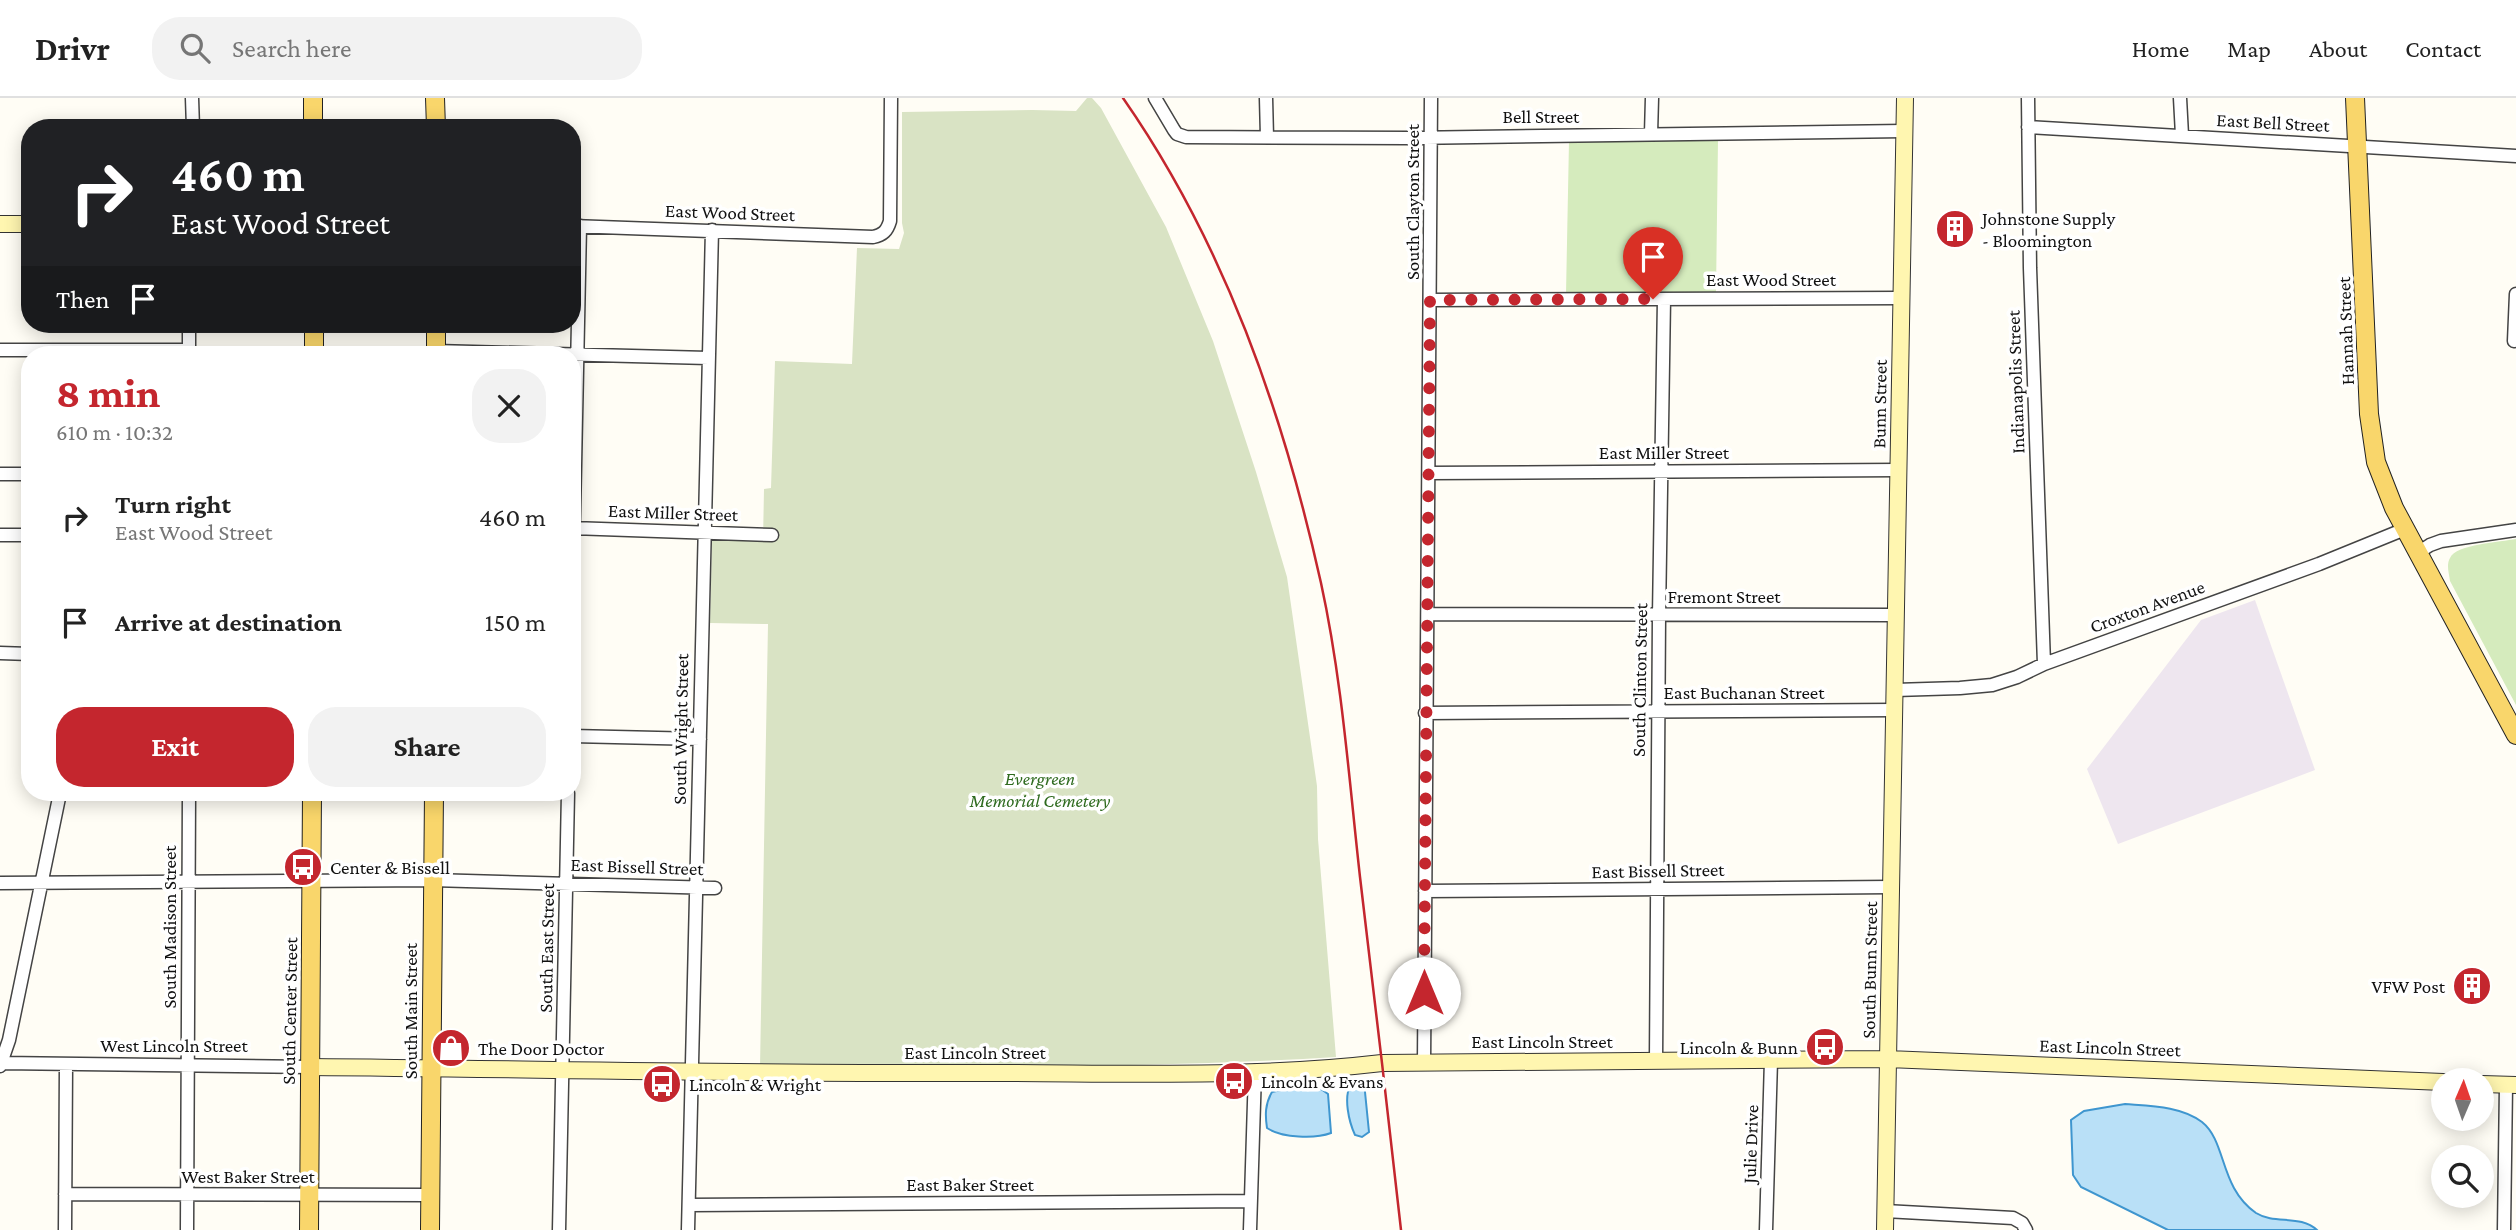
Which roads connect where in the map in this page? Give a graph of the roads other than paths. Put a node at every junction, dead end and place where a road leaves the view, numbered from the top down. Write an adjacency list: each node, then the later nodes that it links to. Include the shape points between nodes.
1 (192, 98): 13 (street)
2 (313, 98): 14 (main road)
3 (435, 98): 15 (main road)
4 (891, 98): 27 (street, East Wood Street, via 890,221 885,231 873,237)
5 (1155, 98): 21 (street, Bell Street, via 1177,134)
6 (1266, 98): 21 (street)
7 (1431, 98): 20 (street, South Clayton Street)
8 (1652, 98): 18 (street)
9 (1905, 98): 17 (main road, Bunn Street)
10 (2028, 98): 16 (street, Indianapolis Street)
11 (2180, 98): 19 (street)
12 (2355, 98): 22 (main road, Hannah Street)
13 (192, 119)
14 (313, 119)
15 (436, 119)
16 (2028, 127): 19 (street, East Bell Street); 55 (street, Indianapolis Street)
17 (1904, 131): 18 (street, Bell Street); 29 (main road, Bunn Street)
18 (1650, 134): 20 (street, Bell Street)
19 (2182, 135): 22 (street, East Bell Street)
20 (1432, 136): 21 (street, Bell Street); 31 (street, South Clayton Street)
21 (1267, 137)
22 (2357, 146): 23 (street, East Bell Street); 43 (main road, Hannah Street, via 2369,414 2376,462)
23 (2516, 156)
24 (0, 224): 25 (main road)
25 (21, 224)
26 (581, 226): 27 (street, East Wood Street)
27 (712, 230): 36 (street, South Wright Street)
28 (2516, 294): 32 (street)
29 (1901, 298): 30 (street, East Wood Street); 37 (main road, Bunn Street)
30 (1664, 299): 31 (street, East Wood Street); 38 (street, South Clinton Street)
31 (1430, 300): 39 (street, South Clayton Street)
32 (2514, 341)
33 (0, 350): 34 (street)
34 (21, 350)
35 (581, 355): 36 (street)
36 (708, 358): 45 (street, South Wright Street)
37 (1899, 470): 38 (street, East Miller Street); 51 (main road, Bunn Street)
38 (1662, 472): 39 (street, East Miller Street); 52 (street, South Clinton Street)
39 (1429, 473): 50 (street, South Clayton Street)
40 (0, 474): 41 (street)
41 (21, 474)
42 (581, 528): 45 (street, East Miller Street)
43 (2406, 529): 49 (main road, Hannah Street); 55 (street, Croxton Avenue)
44 (2516, 530): 49 (street, via 2441,541)
45 (704, 533): 47 (street, East Miller Street); 62 (street, South Wright Street)
46 (0, 535): 48 (street)
47 (772, 535)
48 (21, 536)
49 (2419, 552): 60 (main road, Hannah Street)
50 (1428, 614): 52 (street, Fremont Street); 59 (street, South Clayton Street)
51 (1895, 615): 52 (street, Fremont Street); 56 (main road, Bunn Street)
52 (1659, 616): 58 (street, South Clinton Street)
53 (0, 653): 54 (street)
54 (21, 654)
55 (2043, 664): 56 (street, Croxton Avenue, via 1992,685)
56 (1895, 690): 57 (main road, Bunn Street)
57 (1895, 710): 58 (street, East Buchanan Street); 75 (main road, South Bunn Street)
58 (1658, 712): 59 (street, East Buchanan Street); 77 (street, South Clinton Street)
59 (1425, 713): 78 (street, South Clayton Street)
60 (2516, 735)
61 (581, 736): 62 (street)
62 (700, 739): 74 (street, South Wright Street)
63 (58, 801): 72 (street)
64 (189, 801): 70 (street, South Madison Street)
65 (312, 801): 69 (main road, South Center Street)
66 (434, 801): 68 (main road, South Main Street)
67 (568, 801): 73 (street, South East Street)
68 (432, 880): 69 (street, East Bissell Street); 73 (street, East Bissell Street); 87 (main road, South Main Street)
69 (312, 881): 70 (street, East Bissell Street); 86 (main road, South Center Street)
70 (189, 882): 72 (street, East Bissell Street); 85 (street, South Madison Street)
71 (0, 883): 72 (street, East Bissell Street)
72 (42, 884): 83 (street)
73 (567, 884): 74 (street, East Bissell Street); 88 (street, South East Street)
74 (695, 887): 76 (street, East Bissell Street); 90 (street, South Wright Street)
75 (1891, 887): 77 (street, East Bissell Street); 79 (main road, South Bunn Street)
76 (715, 888)
77 (1657, 889): 78 (street, East Bissell Street); 81 (street, South Clinton Street)
78 (1425, 891): 82 (street, South Clayton Street)
79 (1888, 1059): 80 (main road, East Lincoln Street); 91 (main road, East Lincoln Street); 99 (main road, South Bunn Street)
80 (1771, 1060): 81 (main road, East Lincoln Street); 108 (street, Julie Drive)
81 (1656, 1061): 82 (main road, East Lincoln Street)
82 (1424, 1063): 89 (main road, East Lincoln Street)
83 (1, 1065): 84 (street, West Lincoln Street)
84 (66, 1065): 85 (street, West Lincoln Street); 93 (street)
85 (188, 1066): 86 (street, West Lincoln Street); 94 (street, South Madison Street)
86 (310, 1067): 87 (main road, West Lincoln Street); 95 (main road, South Center Street)
87 (431, 1067): 88 (main road, East Lincoln Street); 96 (main road, South Main Street)
88 (563, 1070): 90 (main road, East Lincoln Street); 105 (street, South East Street)
89 (1255, 1071): 90 (main road, East Lincoln Street); 97 (street)
90 (691, 1073): 98 (street, South Wright Street)
91 (2431, 1082)
92 (2511, 1085): 110 (street)
93 (65, 1194): 94 (street, West Baker Street); 101 (street)
94 (187, 1195): 95 (street, West Baker Street); 102 (street, South Madison Street)
95 (310, 1195): 96 (street, West Baker Street); 103 (main road, South Center Street)
96 (430, 1195): 104 (main road, South Main Street)
97 (1251, 1202): 98 (street, East Baker Street); 107 (street)
98 (689, 1205): 106 (street, South Wright Street)
99 (1885, 1211): 100 (street, via 2012,1218); 109 (main road, South Bunn Street)
100 (2024, 1227)
101 (65, 1230)
102 (187, 1230)
103 (309, 1230)
104 (430, 1230)
105 (559, 1230)
106 (688, 1230)
107 (1250, 1230)
108 (1766, 1230)
109 (1885, 1230)
110 (2504, 1230)

